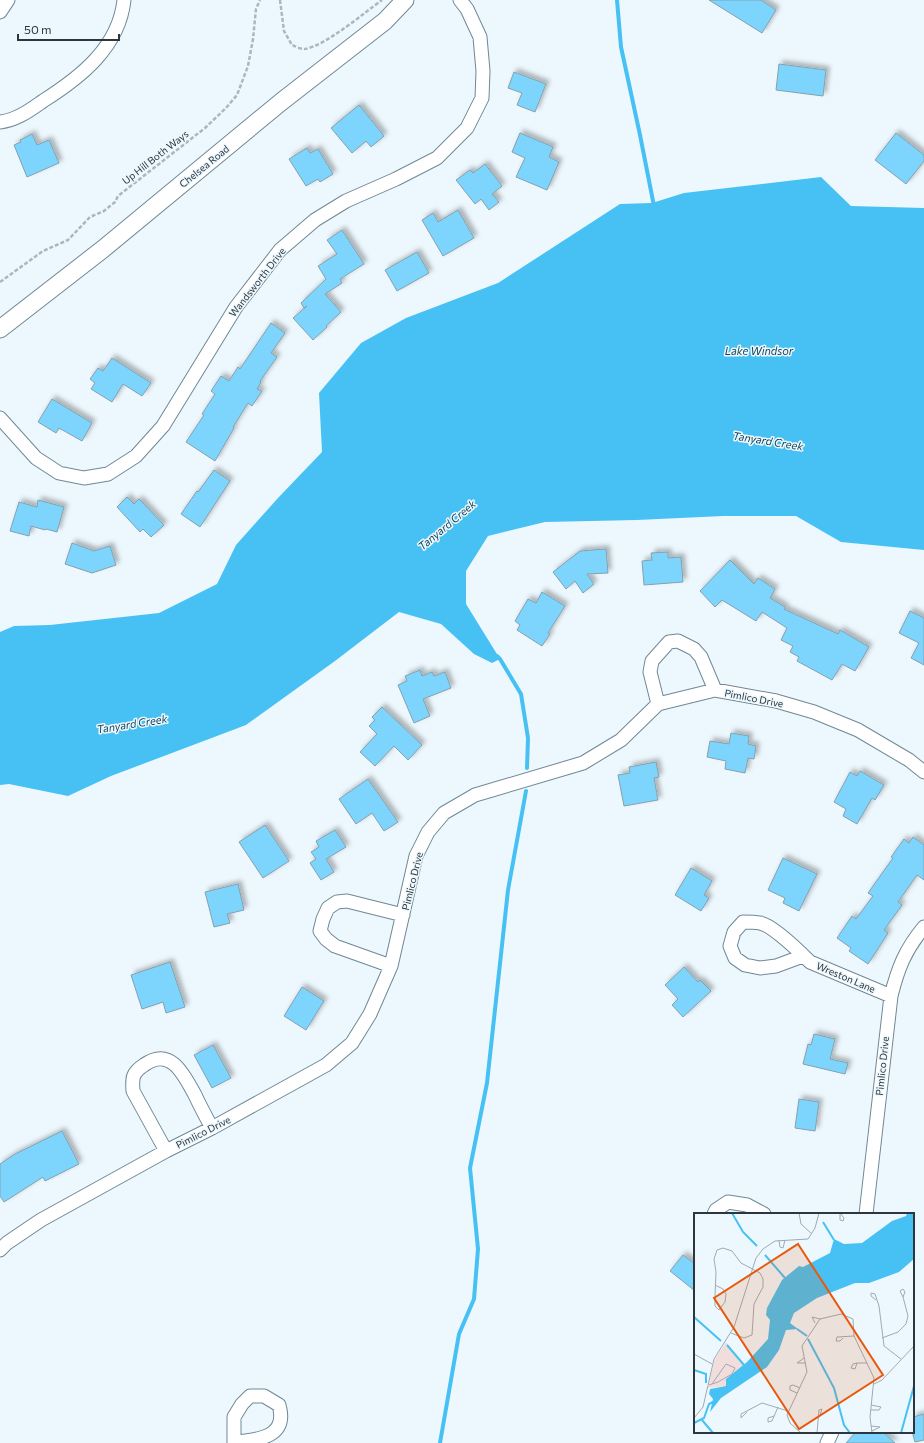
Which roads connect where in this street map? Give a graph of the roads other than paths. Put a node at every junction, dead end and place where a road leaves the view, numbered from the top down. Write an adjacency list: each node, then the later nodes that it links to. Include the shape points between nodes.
1 (8, 0): 5 (street)
2 (124, 0): 6 (street, via 123,12 112,37 105,50 88,68 69,85 20,116)
3 (405, 0): 7 (street, Chelsea Road, via 385,21)
4 (460, 0): 8 (street, Wandsworth Drive, via 480,37 483,71 482,98 467,128 438,158 346,201 316,220 280,250 236,307 163,426 136,456 108,474 84,478 59,473 36,458)
5 (0, 12)
6 (0, 122)
7 (0, 329)
8 (0, 418)
9 (715, 690): 10 (street, Pimlico Drive); 10 (street, via 701,657 694,649 678,641 668,642 652,661 650,672); 11 (street, Pimlico Drive, via 776,701 814,712 858,730 909,760)
10 (658, 704): 12 (street, Pimlico Drive, via 621,740 584,763 475,795 444,813 428,832 416,856)
11 (924, 772)
12 (403, 915): 15 (street, Pimlico Drive); 15 (street, via 347,901 337,902 328,908 320,931 335,946)
13 (924, 927): 16 (street, Pimlico Drive, via 913,940 899,967)
14 (803, 956): 14 (street, Wreston Lane, via 782,936 761,923 744,922 734,932 730,946 735,958 745,965 760,968 776,966); 16 (street, Wreston Lane, via 810,962)
15 (391, 966): 17 (street, Pimlico Drive, via 370,1014 352,1043 326,1065)
16 (891, 996): 21 (street, Pimlico Drive)
17 (212, 1128): 18 (street, Pimlico Drive); 18 (street, via 181,1070 160,1058 146,1063 135,1071 133,1091)
18 (166, 1151): 22 (street, Pimlico Drive)
19 (714, 1213): 20 (street, via 728,1202 747,1205)
20 (762, 1213)
21 (866, 1213)
22 (2, 1242)
23 (832, 1433): 24 (street)
24 (827, 1443)

